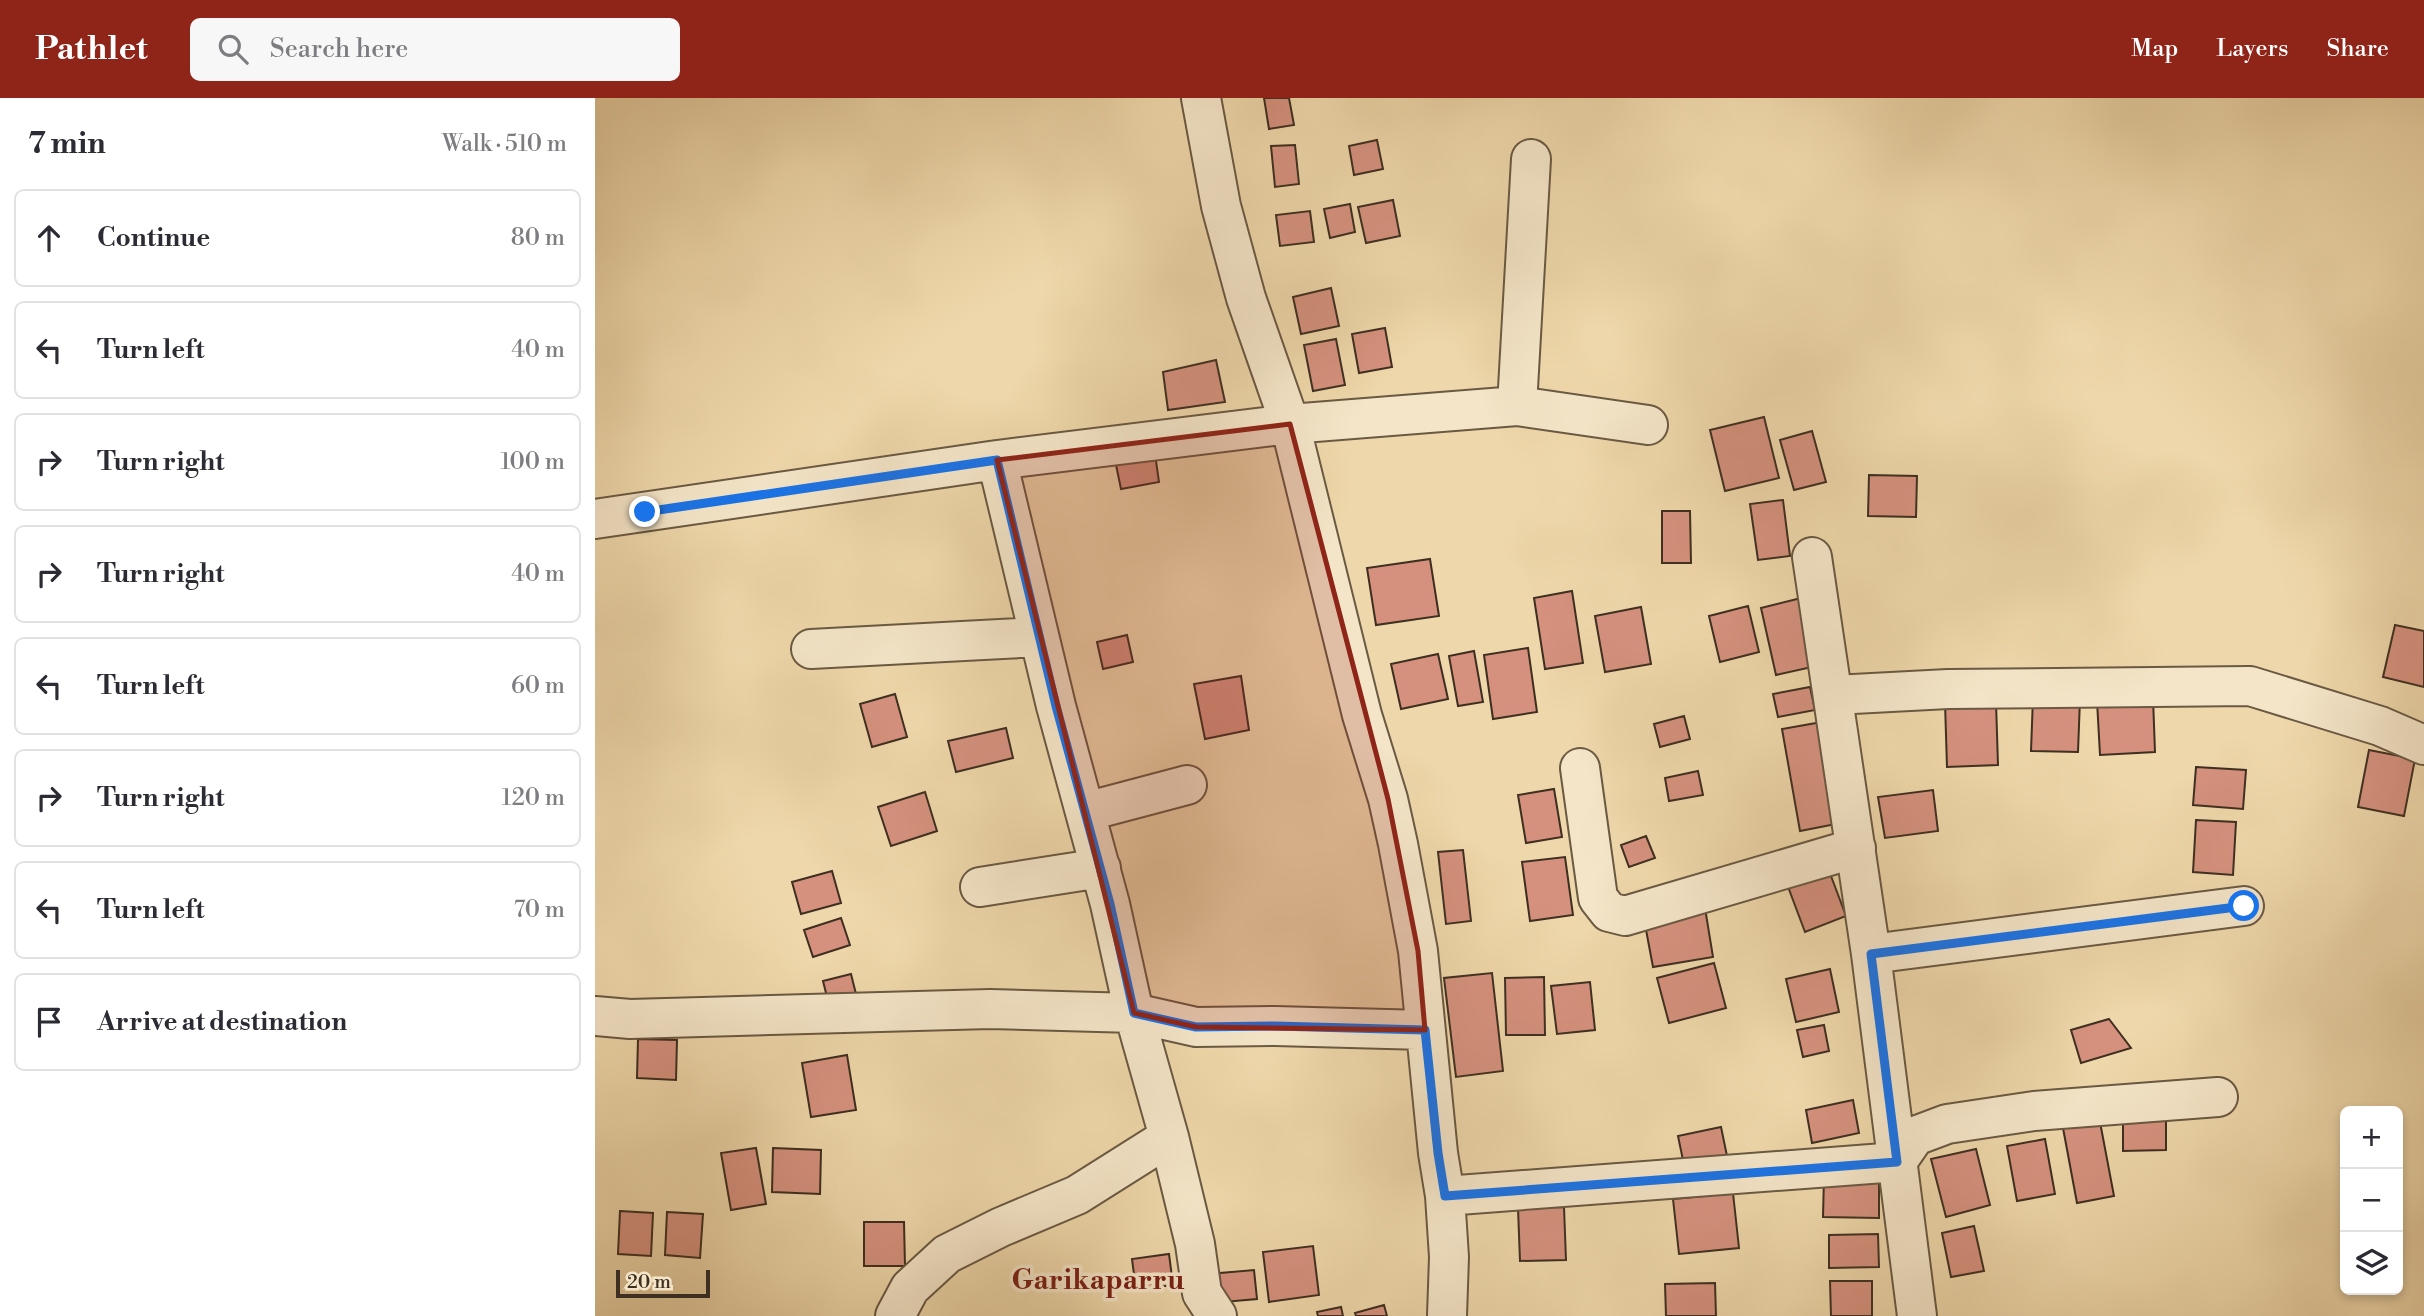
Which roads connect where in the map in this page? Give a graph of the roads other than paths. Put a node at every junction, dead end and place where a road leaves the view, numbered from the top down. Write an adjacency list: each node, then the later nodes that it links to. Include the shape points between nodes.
1 (1201, 98): 4 (street, via 1221,206 1246,298)
2 (1531, 159): 3 (street)
3 (1517, 406): 4 (street); 5 (street)
4 (1290, 424): 6 (street); 23 (street, via 1359,703 1388,799 1418,951)
5 (1648, 425)
6 (997, 460): 7 (street); 9 (street)
7 (595, 520)
8 (1812, 557): 11 (street)
9 (1039, 637): 10 (street); 15 (street)
10 (811, 649)
11 (1834, 695): 12 (street, via 1948,689 2250,686 2381,726); 16 (street)
12 (2424, 745)
13 (1580, 768): 16 (street, via 1598,898 1609,912 1625,916)
14 (1188, 785): 15 (street)
15 (1085, 812): 17 (street)
16 (1856, 848): 20 (street)
17 (1101, 868): 18 (street); 21 (street)
18 (980, 887)
19 (2244, 906): 20 (street)
20 (1871, 954): 26 (street)
21 (1134, 1013): 22 (street, via 991,1009 630,1019); 23 (street, via 1196,1027); 25 (street)
22 (595, 1016)
23 (1425, 1030): 27 (street)
24 (2218, 1097): 26 (street, via 2034,1111 1947,1124 1915,1136)
25 (1169, 1136): 28 (street, via 1077,1195 947,1254 910,1288); 29 (street, via 1202,1293)
26 (1897, 1162): 27 (street); 31 (street)
27 (1445, 1196): 30 (street)
28 (895, 1316)
29 (1217, 1316)
30 (1447, 1316)
31 (1917, 1316)

